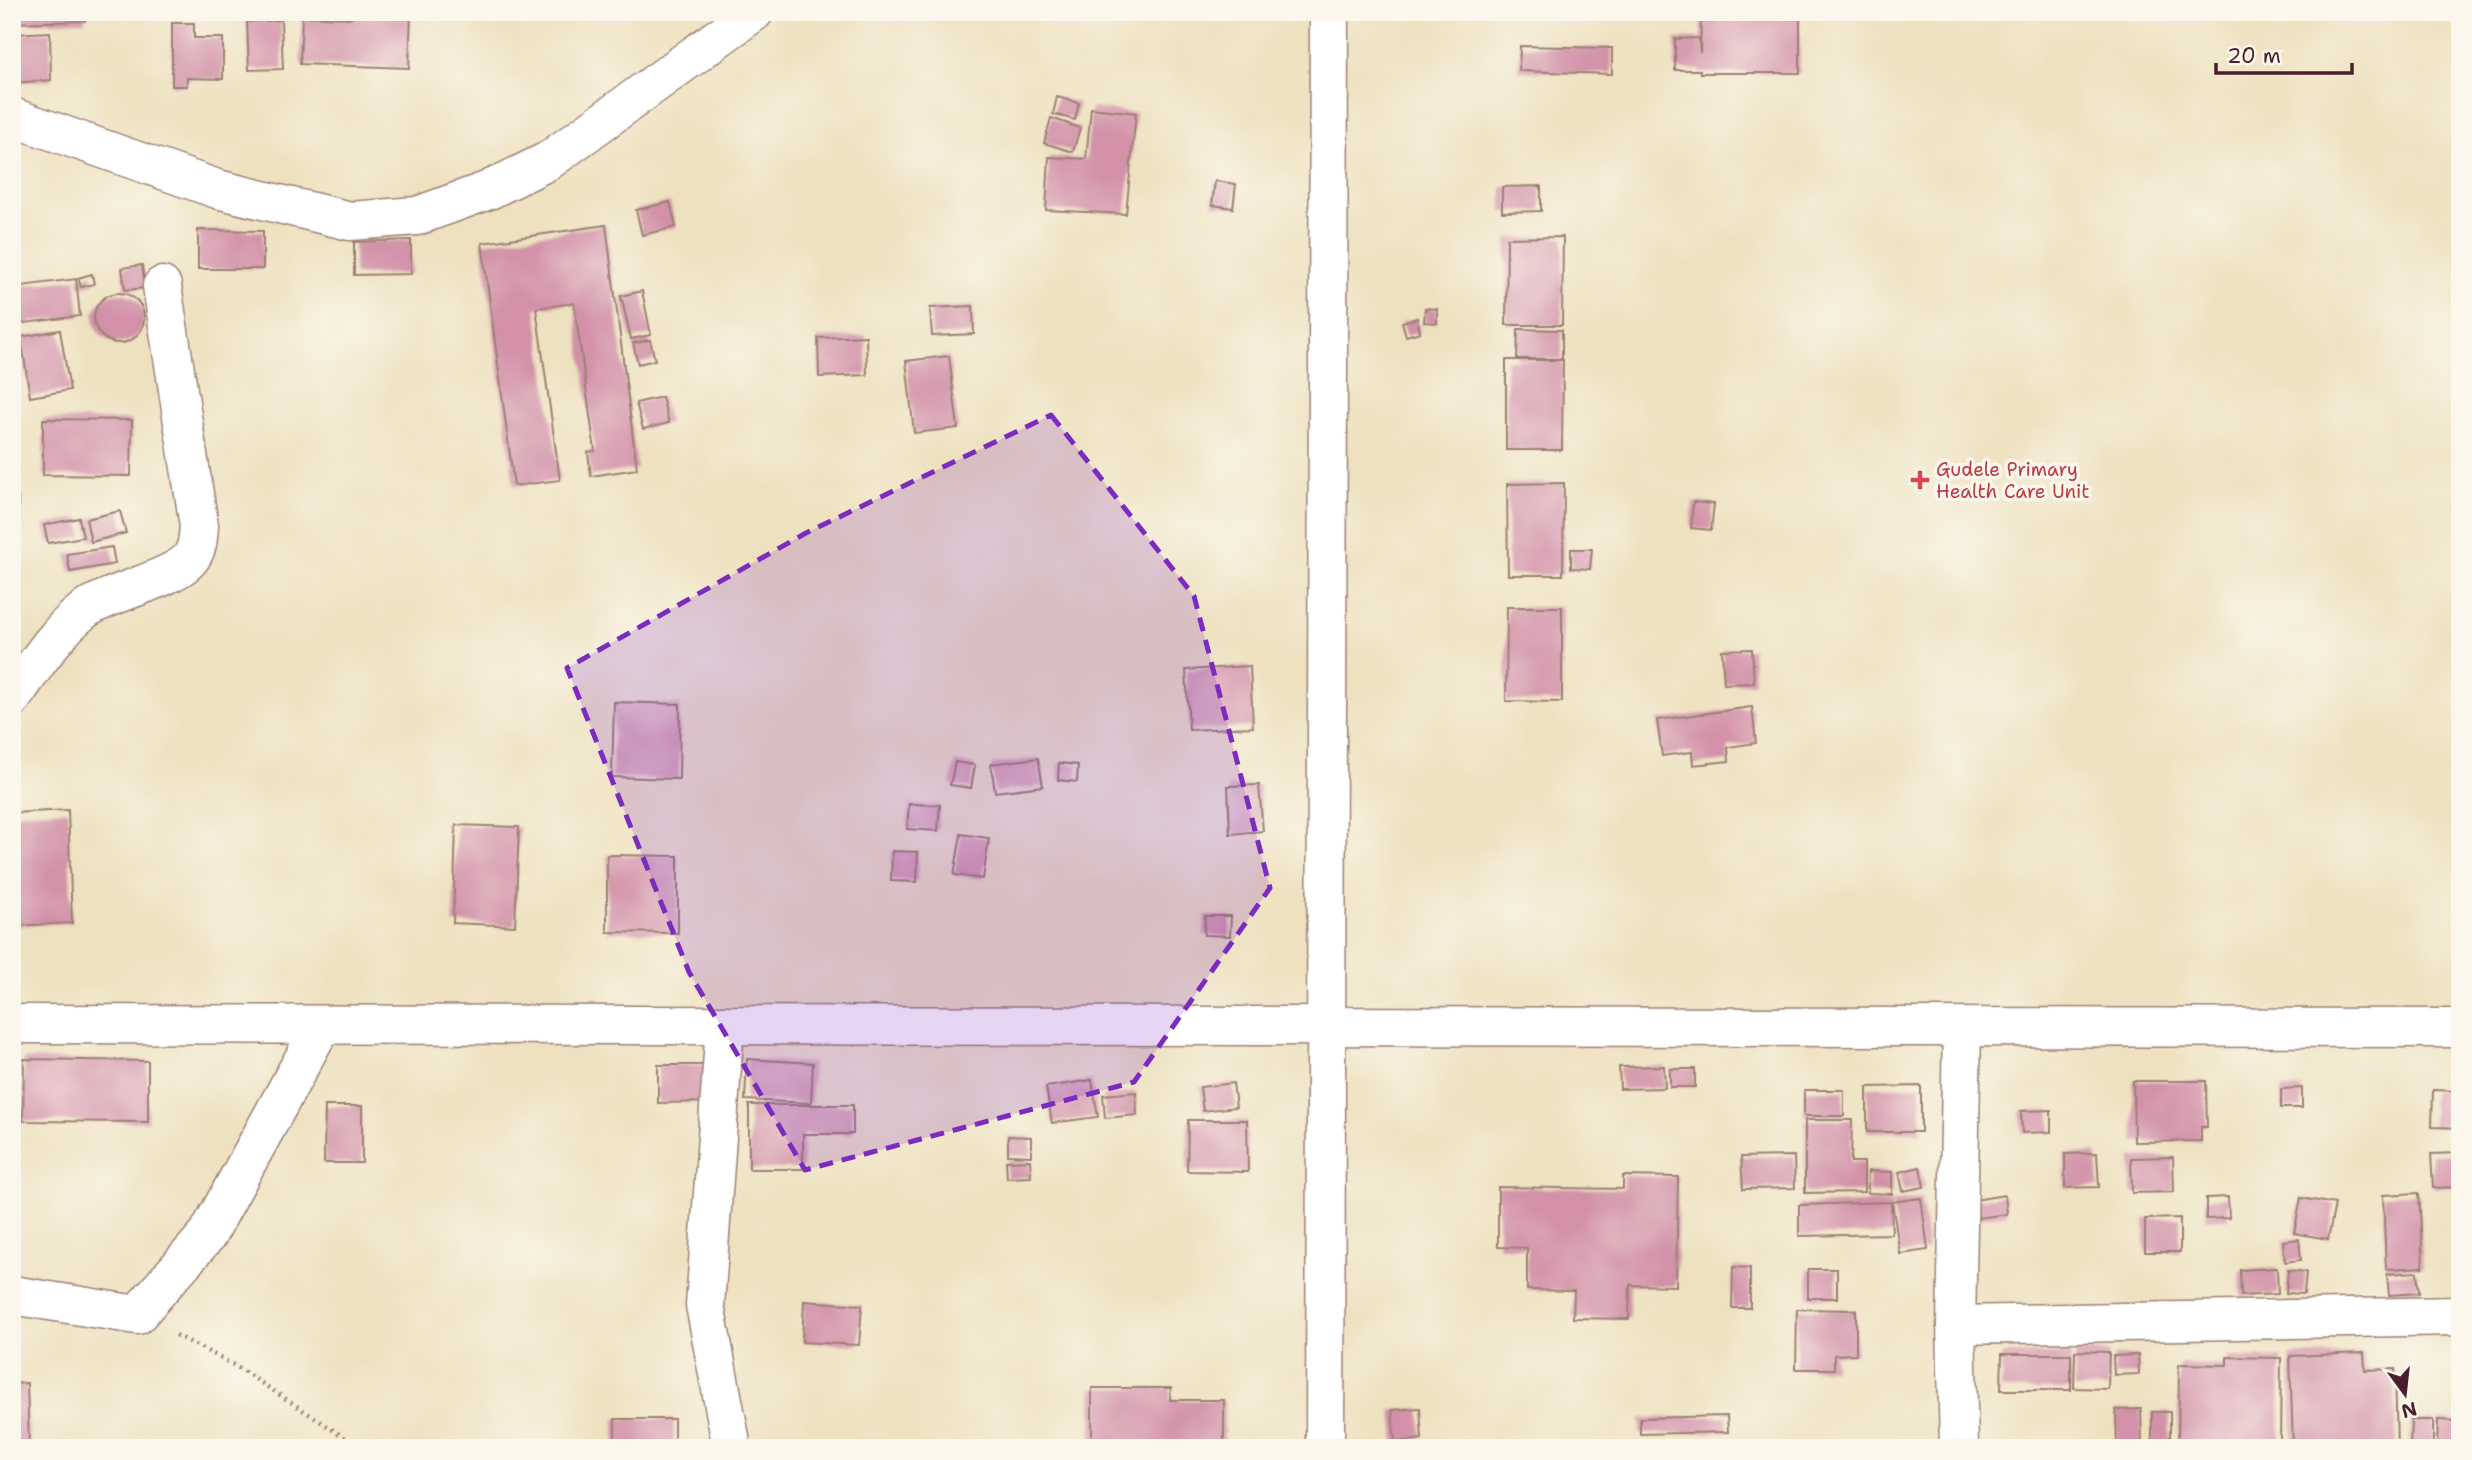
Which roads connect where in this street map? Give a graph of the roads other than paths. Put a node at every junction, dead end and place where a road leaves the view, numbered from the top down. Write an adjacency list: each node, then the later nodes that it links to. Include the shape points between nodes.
1 (754, 12): 3 (street, via 548,161 489,190 417,216 350,222 230,192)
2 (1329, 12): 9 (street)
3 (12, 117)
4 (162, 286): 5 (street, via 198,541 191,558 178,569 83,611 52,643)
5 (12, 698)
6 (12, 1024): 7 (street)
7 (323, 1025): 8 (street); 12 (street, via 208,1234 137,1315)
8 (725, 1025): 9 (street); 15 (street, via 705,1305)
9 (1326, 1026): 11 (street); 16 (street)
10 (2460, 1028): 11 (street)
11 (1962, 1029): 14 (street)
12 (12, 1295)
13 (2460, 1316): 14 (street)
14 (1956, 1325): 17 (street)
15 (732, 1448)
16 (1325, 1448)
17 (1959, 1448)

